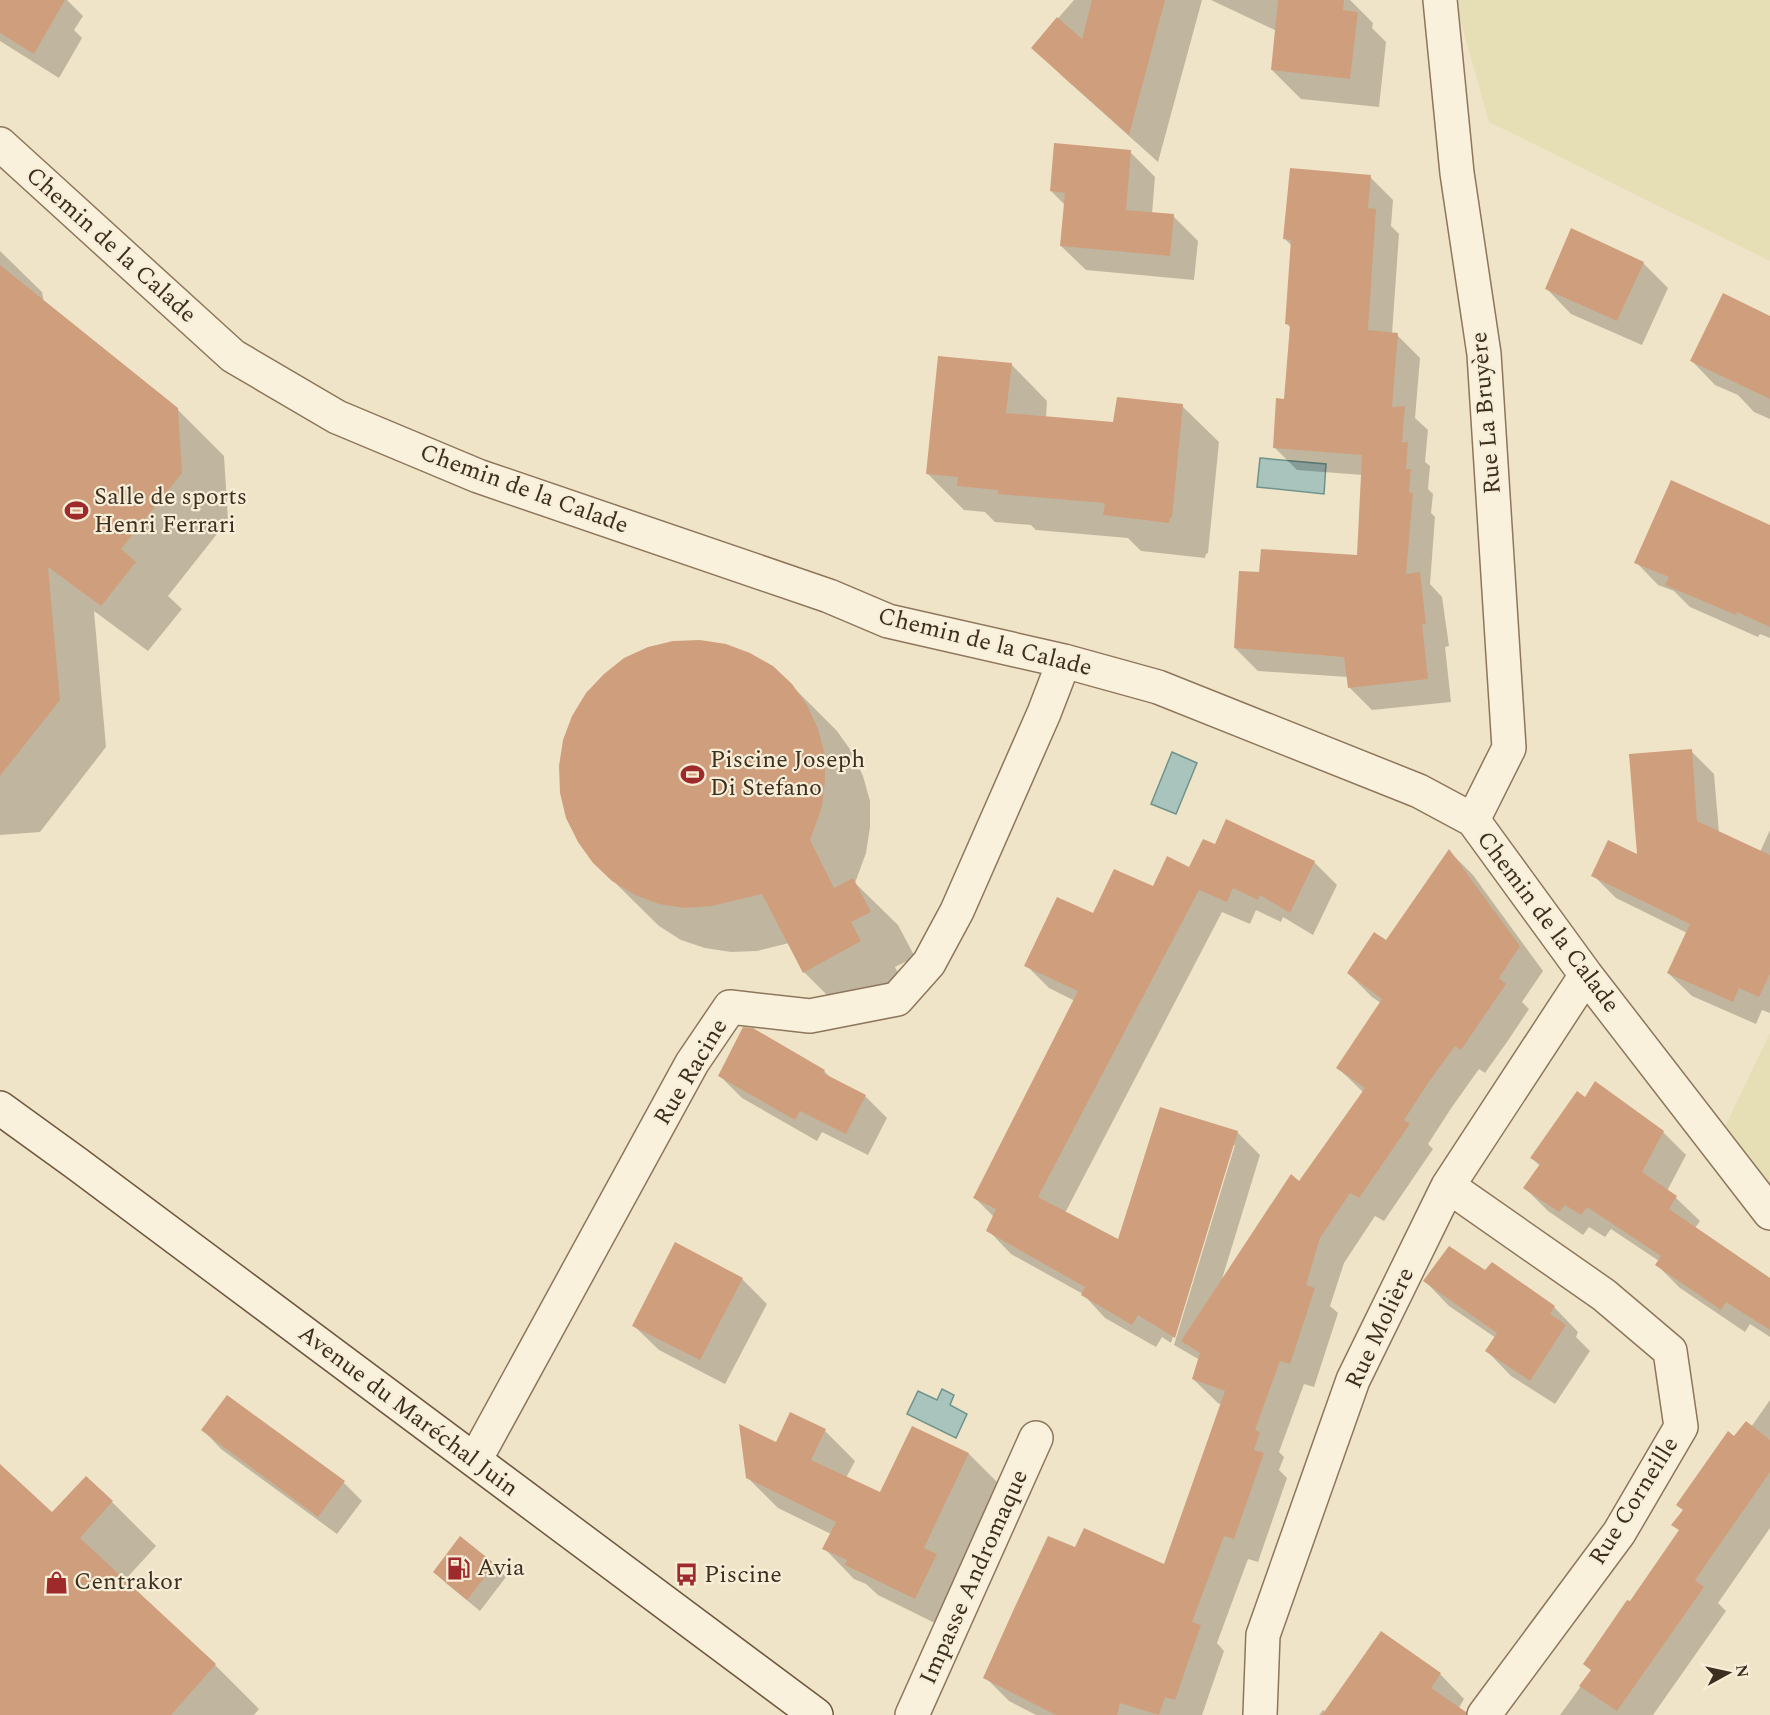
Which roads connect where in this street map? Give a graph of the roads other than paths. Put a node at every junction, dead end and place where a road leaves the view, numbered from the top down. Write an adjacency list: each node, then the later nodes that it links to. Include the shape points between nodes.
1 (1440, 0): 4 (street, Rue La Bruyère, via 1457,173 1484,354 1509,748)
2 (0, 144): 3 (street, Chemin de la Calade, via 233,356 337,417 478,476 829,596 888,621)
3 (1064, 661): 4 (street, Chemin de la Calade, via 1158,687 1419,791); 10 (street, Rue Racine, via 957,911 929,963 897,999 810,1016 730,1007 692,1063)
4 (1473, 820): 5 (street, Chemin de la Calade)
5 (1586, 975): 7 (street, Rue Molière); 8 (street, Chemin de la Calade)
6 (0, 1108): 10 (street, Avenue du Maréchal Juin)
7 (1448, 1186): 13 (street, Rue Molière, via 1353,1380 1263,1635); 14 (street, Rue Corneille, via 1604,1295 1670,1351 1681,1427 1619,1533)
8 (1770, 1213)
9 (1036, 1438): 12 (street, Impasse Andromaque)
10 (475, 1460): 11 (street, Avenue du Maréchal Juin)
11 (816, 1715)
12 (912, 1715)
13 (1260, 1715)
14 (1484, 1715)

